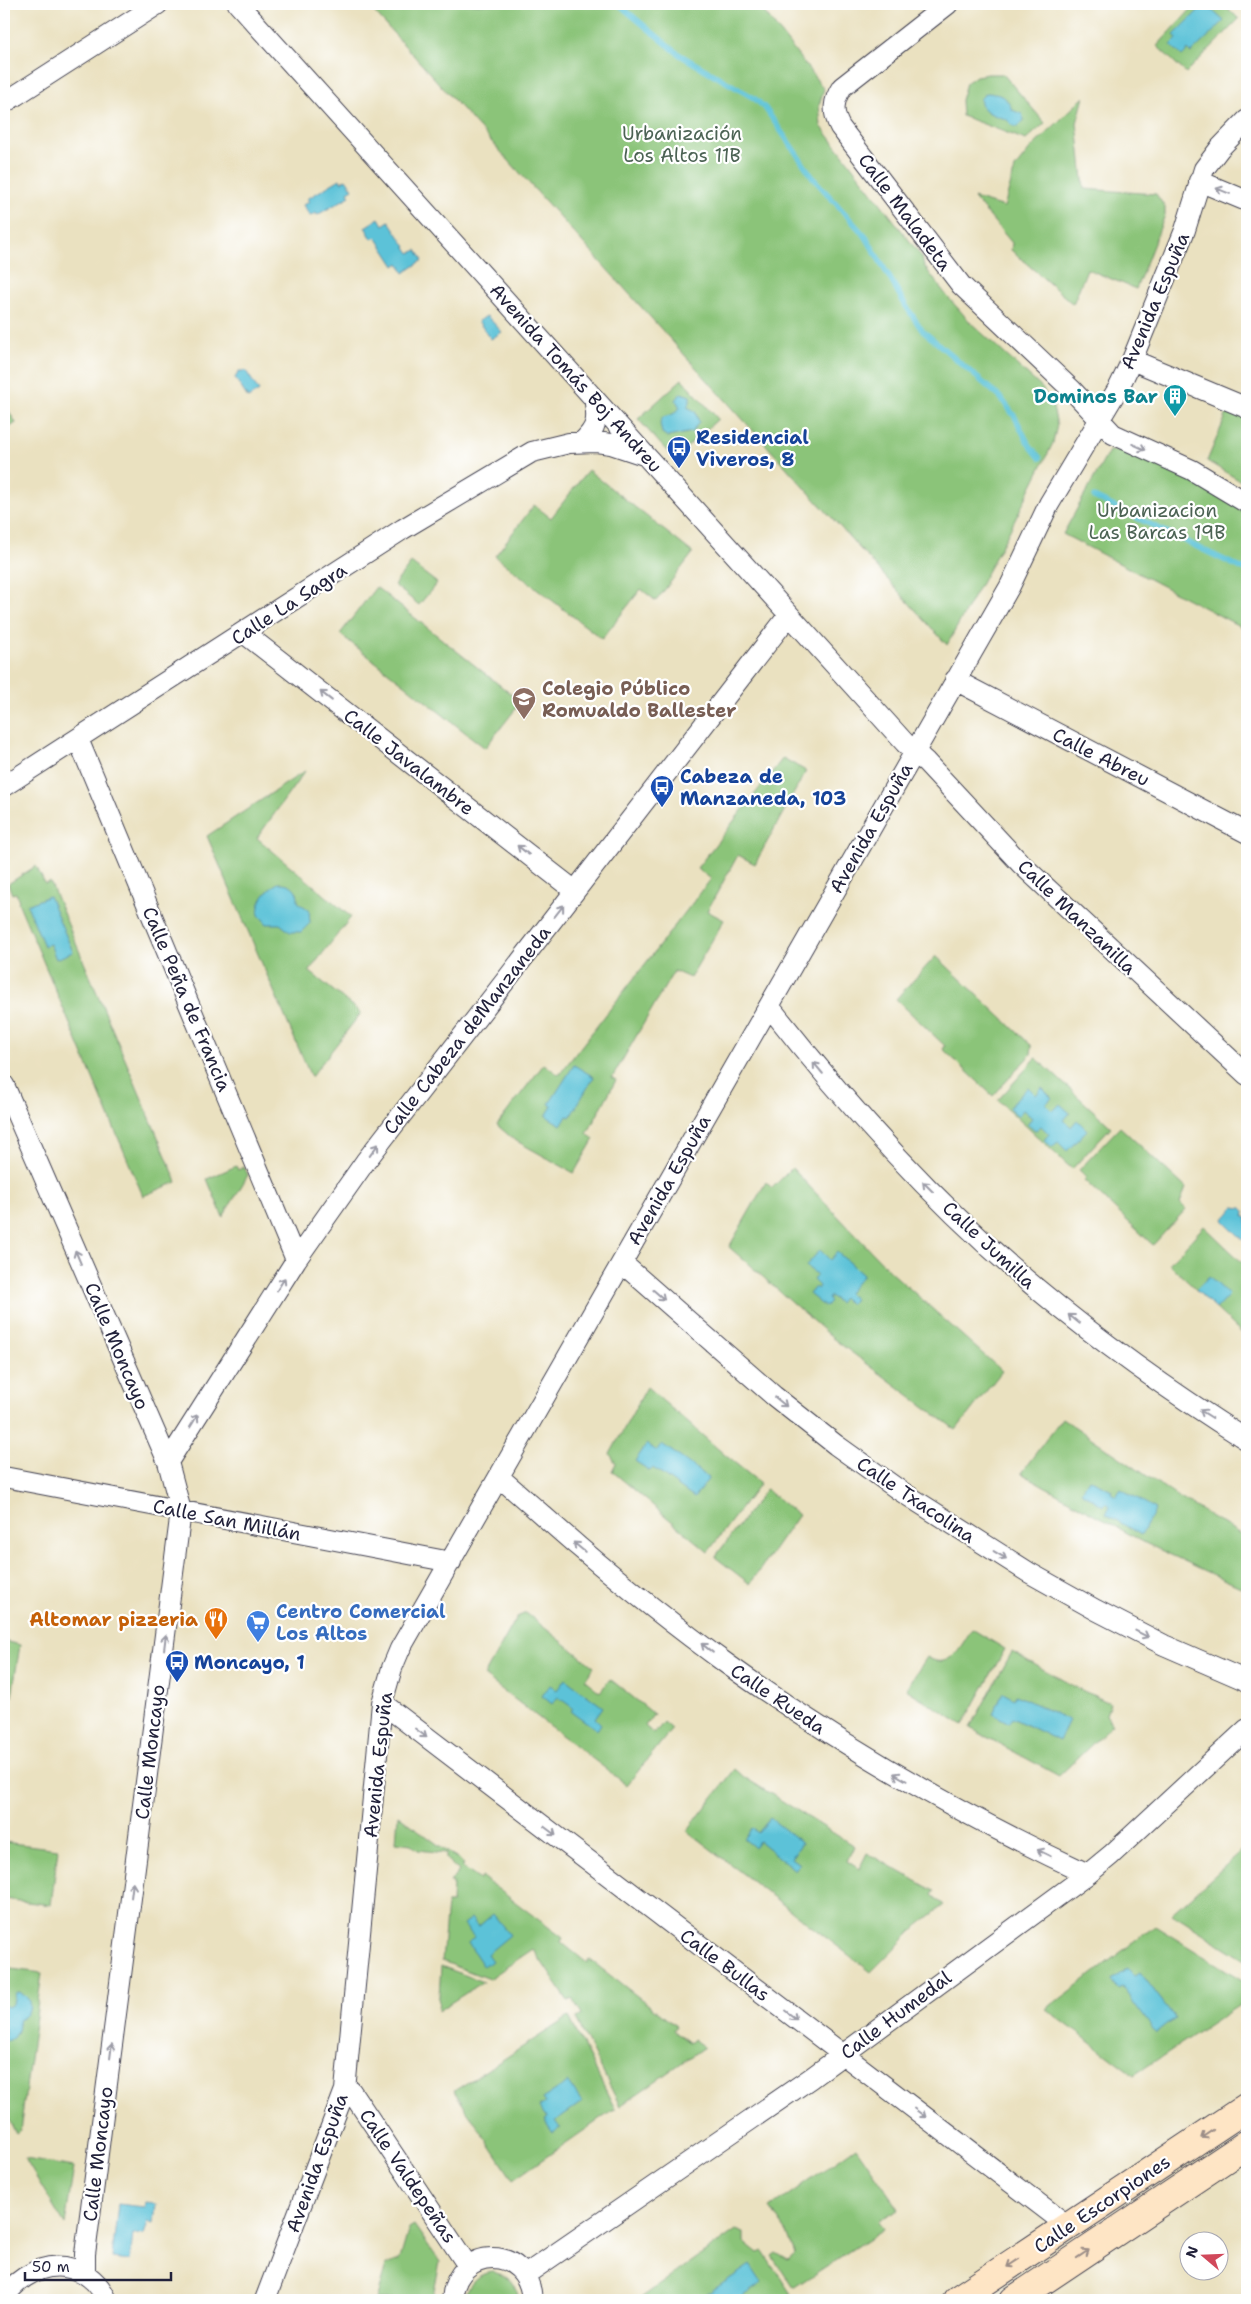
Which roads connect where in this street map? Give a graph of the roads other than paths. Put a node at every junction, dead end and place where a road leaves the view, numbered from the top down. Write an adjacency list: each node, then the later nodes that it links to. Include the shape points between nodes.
1 (158, 4): 4 (street)
2 (238, 4): 9 (street, Avenida Tomás Boj Andreu)
3 (948, 4): 11 (street, Calle Maladeta, via 842,86 836,96 836,118 961,285 1072,390)
4 (4, 103)
5 (1247, 120): 6 (street, Avenida Espuña, via 1211,158)
6 (1199, 181): 7 (street, one-way to 6); 8 (street, Avenida Espuña, via 1186,230)
7 (1247, 201)
8 (1132, 360): 10 (street); 11 (street, Avenida Espuña)
9 (594, 398): 12 (street, via 597,416 593,431); 13 (street, Avenida Tomás Boj Andreu)
10 (1247, 408)
11 (1098, 420): 14 (street, Calle Maladeta, one-way to 14, via 1112,434 1192,470); 17 (street, Avenida Espuña, via 1049,504 1010,586)
12 (582, 442): 13 (street, Calle La Sagra, via 611,444); 16 (street, Calle La Sagra, via 544,448 501,469)
13 (646, 456): 15 (street, Avenida Tomás Boj Andreu)
14 (1247, 504)
15 (789, 615): 19 (street, Avenida Tomás Boj Andreu); 22 (street, Calle Cabeza deManzaneda)
16 (244, 633): 18 (street, Calle La Sagra); 22 (street, Calle Javalambre, one-way to 16)
17 (955, 680): 19 (street, Avenida Espuña); 21 (street, Calle Abreu)
18 (78, 738): 20 (street, Calle La Sagra); 26 (street, Calle Peña de Francia)
19 (914, 751): 23 (street, Avenida Espuña); 24 (street, Calle Manzanilla, via 1021,864)
20 (4, 786)
21 (1247, 833)
22 (575, 891): 26 (street, Calle Cabeza deManzaneda, one-way to 22, via 393,1125)
23 (769, 1006): 27 (street, Avenida Espuña); 28 (street, Calle Jumilla, one-way to 23, via 1111,1348 984,1242 869,1126)
24 (1247, 1076)
25 (4, 1085): 29 (street, Calle Moncayo, one-way to 25)
26 (296, 1260): 29 (street, Calle Cabeza deManzaneda, one-way to 26)
27 (622, 1263): 31 (street, Avenida Espuña); 34 (street, Calle Txacolina, one-way to 34, via 774,1396 898,1490 1020,1567 1096,1610 1164,1645)
28 (1247, 1440)
29 (168, 1462): 32 (street, Calle Moncayo)
30 (4, 1476): 32 (street, Calle San Millán)
31 (499, 1477): 33 (street, Avenida Espuña); 37 (street, Calle Rueda, one-way to 31, via 961,1811 784,1704 671,1621)
32 (181, 1512): 33 (street, Calle San Millán); 44 (street, Calle Moncayo, one-way to 32)
33 (451, 1562): 35 (street, Avenida Espuña, via 400,1649)
34 (1247, 1681)
35 (382, 1703): 38 (street, Calle Bullas, one-way to 38); 39 (street, Avenida Espuña)
36 (1247, 1730): 37 (street, Calle Humedal)
37 (1088, 1874): 38 (street, Calle Humedal)
38 (843, 2054): 42 (street, Calle Bullas, one-way to 42); 45 (street, Calle Humedal)
39 (345, 2090): 43 (street, Calle Valdepeñas, via 351,2092); 49 (street, Avenida Espuña)
40 (1247, 2107): 42 (street, Calle Escorpiones, one-way to 42)
41 (1247, 2144): 46 (street, Calle Escorpiones, one-way to 41)
42 (1068, 2226): 52 (street, Calle Escorpiones, one-way to 52)
43 (468, 2266): 45 (street, via 477,2260 499,2258 518,2267); 50 (street, via 455,2282)
44 (85, 2273): 47 (street, via 72,2267 43,2268 21,2280); 48 (street, via 100,2287)
45 (525, 2275): 51 (street, via 531,2287)
46 (1017, 2299)
47 (4, 2300)
48 (107, 2300)
49 (265, 2300)
50 (452, 2300)
51 (532, 2300)
52 (957, 2300)

